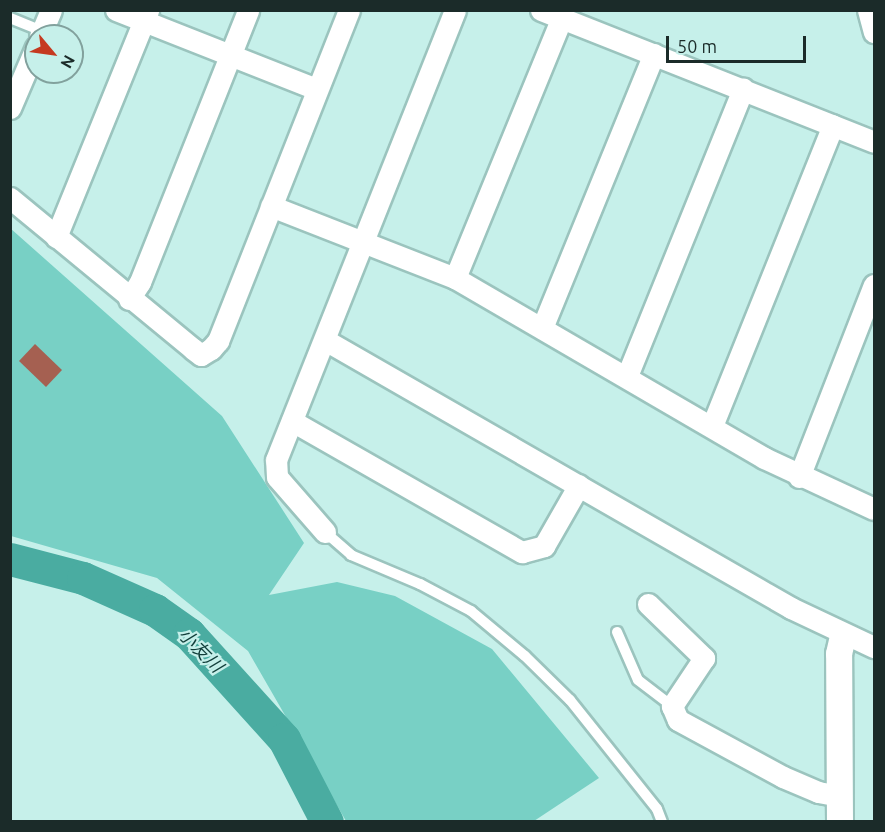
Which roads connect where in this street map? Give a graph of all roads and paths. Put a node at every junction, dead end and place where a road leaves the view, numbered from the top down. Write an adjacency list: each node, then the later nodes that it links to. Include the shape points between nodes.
1 (51, 10): 11 (street)
2 (117, 10): 8 (street)
3 (248, 10): 15 (street)
4 (349, 10): 17 (street)
5 (455, 10): 25 (street)
6 (541, 10): 10 (street)
7 (868, 10): 13 (street)
8 (146, 16): 15 (street); 24 (street)
9 (10, 18): 12 (lane)
10 (561, 19): 14 (street); 26 (street)
11 (46, 24)
12 (24, 27)
13 (874, 32)
14 (654, 54): 18 (street); 29 (street)
15 (230, 56): 17 (street); 28 (street, via 140,282)
16 (24, 75): 19 (street)
17 (317, 89): 23 (street)
18 (743, 89): 20 (street); 31 (street)
19 (10, 108)
20 (833, 125): 21 (street); 33 (street)
21 (874, 142)
22 (10, 198): 24 (street)
23 (271, 206): 25 (street); 28 (street, via 218,341 211,349 201,355)
24 (56, 237): 28 (street)
25 (363, 240): 26 (street); 30 (street)
26 (455, 278): 29 (street)
27 (874, 285): 34 (street)
28 (129, 298)
29 (542, 328): 31 (street)
30 (325, 340): 32 (street); 35 (street)
31 (627, 376): 33 (street)
32 (292, 421): 35 (street, via 522,552 544,546); 37 (street, via 276,460 277,477)
33 (712, 426): 34 (street)
34 (799, 477): 36 (street)
35 (579, 485): 40 (street)
36 (874, 509)
37 (325, 532): 44 (lane, via 351,555 471,611 525,656 570,700 657,809)
38 (648, 604): 42 (street, via 704,658)
39 (617, 632): 42 (lane, via 633,674)
40 (843, 636): 41 (street); 43 (street, via 839,654)
41 (874, 647)
42 (672, 706): 43 (street, via 678,720 716,742 810,788)
43 (840, 796): 45 (street)
44 (662, 822)
45 (840, 822)

